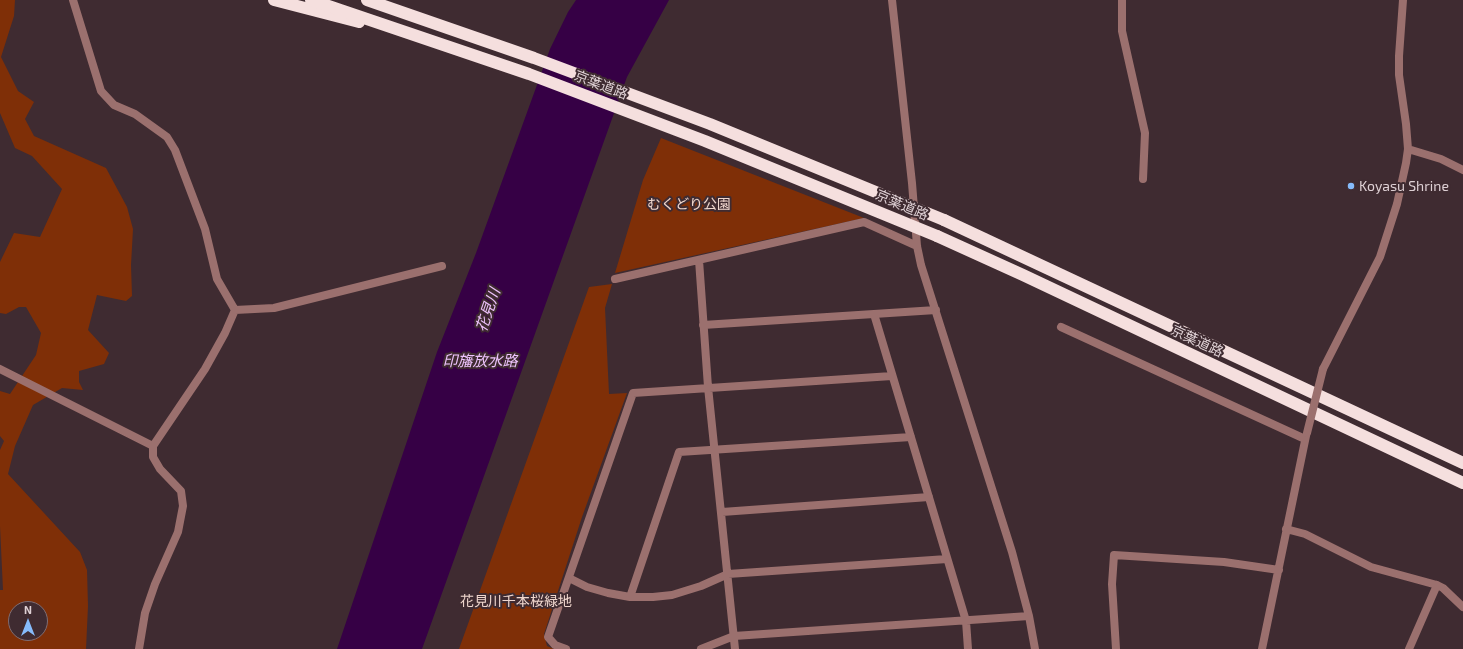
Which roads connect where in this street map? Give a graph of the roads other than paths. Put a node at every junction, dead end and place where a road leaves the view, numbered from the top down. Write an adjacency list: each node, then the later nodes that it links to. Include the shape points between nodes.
1 (73, 0): 18 (street, via 101,91 114,105 135,114 167,137 175,150 205,229 217,279)
2 (274, 0): 10 (highway, bridge)
3 (311, 0): 10 (highway, 京葉道路, bridge)
4 (367, 0): 9 (highway, 京葉道路, bridge)
5 (382, 0): 9 (highway, bridge)
6 (892, 0): 14 (street)
7 (1122, 0): 13 (street, via 1122,31 1145,132)
8 (1403, 0): 11 (street, via 1399,56)
9 (472, 36): 30 (highway, 京葉道路, bridge, via 710,124 944,220)
10 (466, 52): 31 (highway, 京葉道路, bridge, via 705,141 937,236)
11 (1408, 149): 12 (street, via 1441,159); 26 (street, bridge, via 1397,204 1380,257 1323,369)
12 (1463, 170)
13 (1142, 179)
14 (917, 246): 15 (street, via 864,222); 19 (street)
15 (699, 260): 17 (street); 21 (street)
16 (442, 266): 18 (street, via 274,308)
17 (615, 279)
18 (235, 310): 28 (street, via 205,369)
19 (936, 310): 20 (street); 42 (street, via 1012,552)
20 (874, 314): 21 (street); 24 (street)
21 (703, 325): 25 (street)
22 (1061, 327): 26 (street)
23 (0, 369): 28 (street)
24 (892, 376): 25 (street); 27 (street)
25 (708, 387): 29 (street); 38 (street, via 633,393)
26 (1306, 436): 34 (street)
27 (911, 437): 29 (street); 32 (street)
28 (153, 446): 45 (street, via 153,457 180,491 183,506 178,532 154,584 145,613)
29 (714, 450): 33 (street); 40 (street, via 679,452)
30 (1463, 464)
31 (1463, 483)
32 (929, 498): 33 (street); 35 (street)
33 (722, 512): 37 (street)
34 (1286, 529): 36 (street); 39 (street, via 1306,534 1390,573)
35 (947, 559): 37 (street); 43 (street)
36 (1278, 570): 51 (street, via 1224,562 1114,555 1112,584); 52 (street)
37 (728, 574): 40 (street, via 672,595); 44 (street)
38 (569, 578): 40 (street, via 587,587); 46 (street, via 548,637 555,645)
39 (1437, 584): 41 (street); 53 (street)
40 (630, 597)
41 (1463, 608)
42 (1029, 616): 43 (street); 50 (street)
43 (966, 621): 44 (street); 49 (street)
44 (734, 636): 47 (street); 48 (street)
45 (139, 649)
46 (566, 649)
47 (701, 649)
48 (735, 649)
49 (968, 649)
50 (1035, 649)
51 (1116, 649)
52 (1262, 649)
53 (1409, 649)

